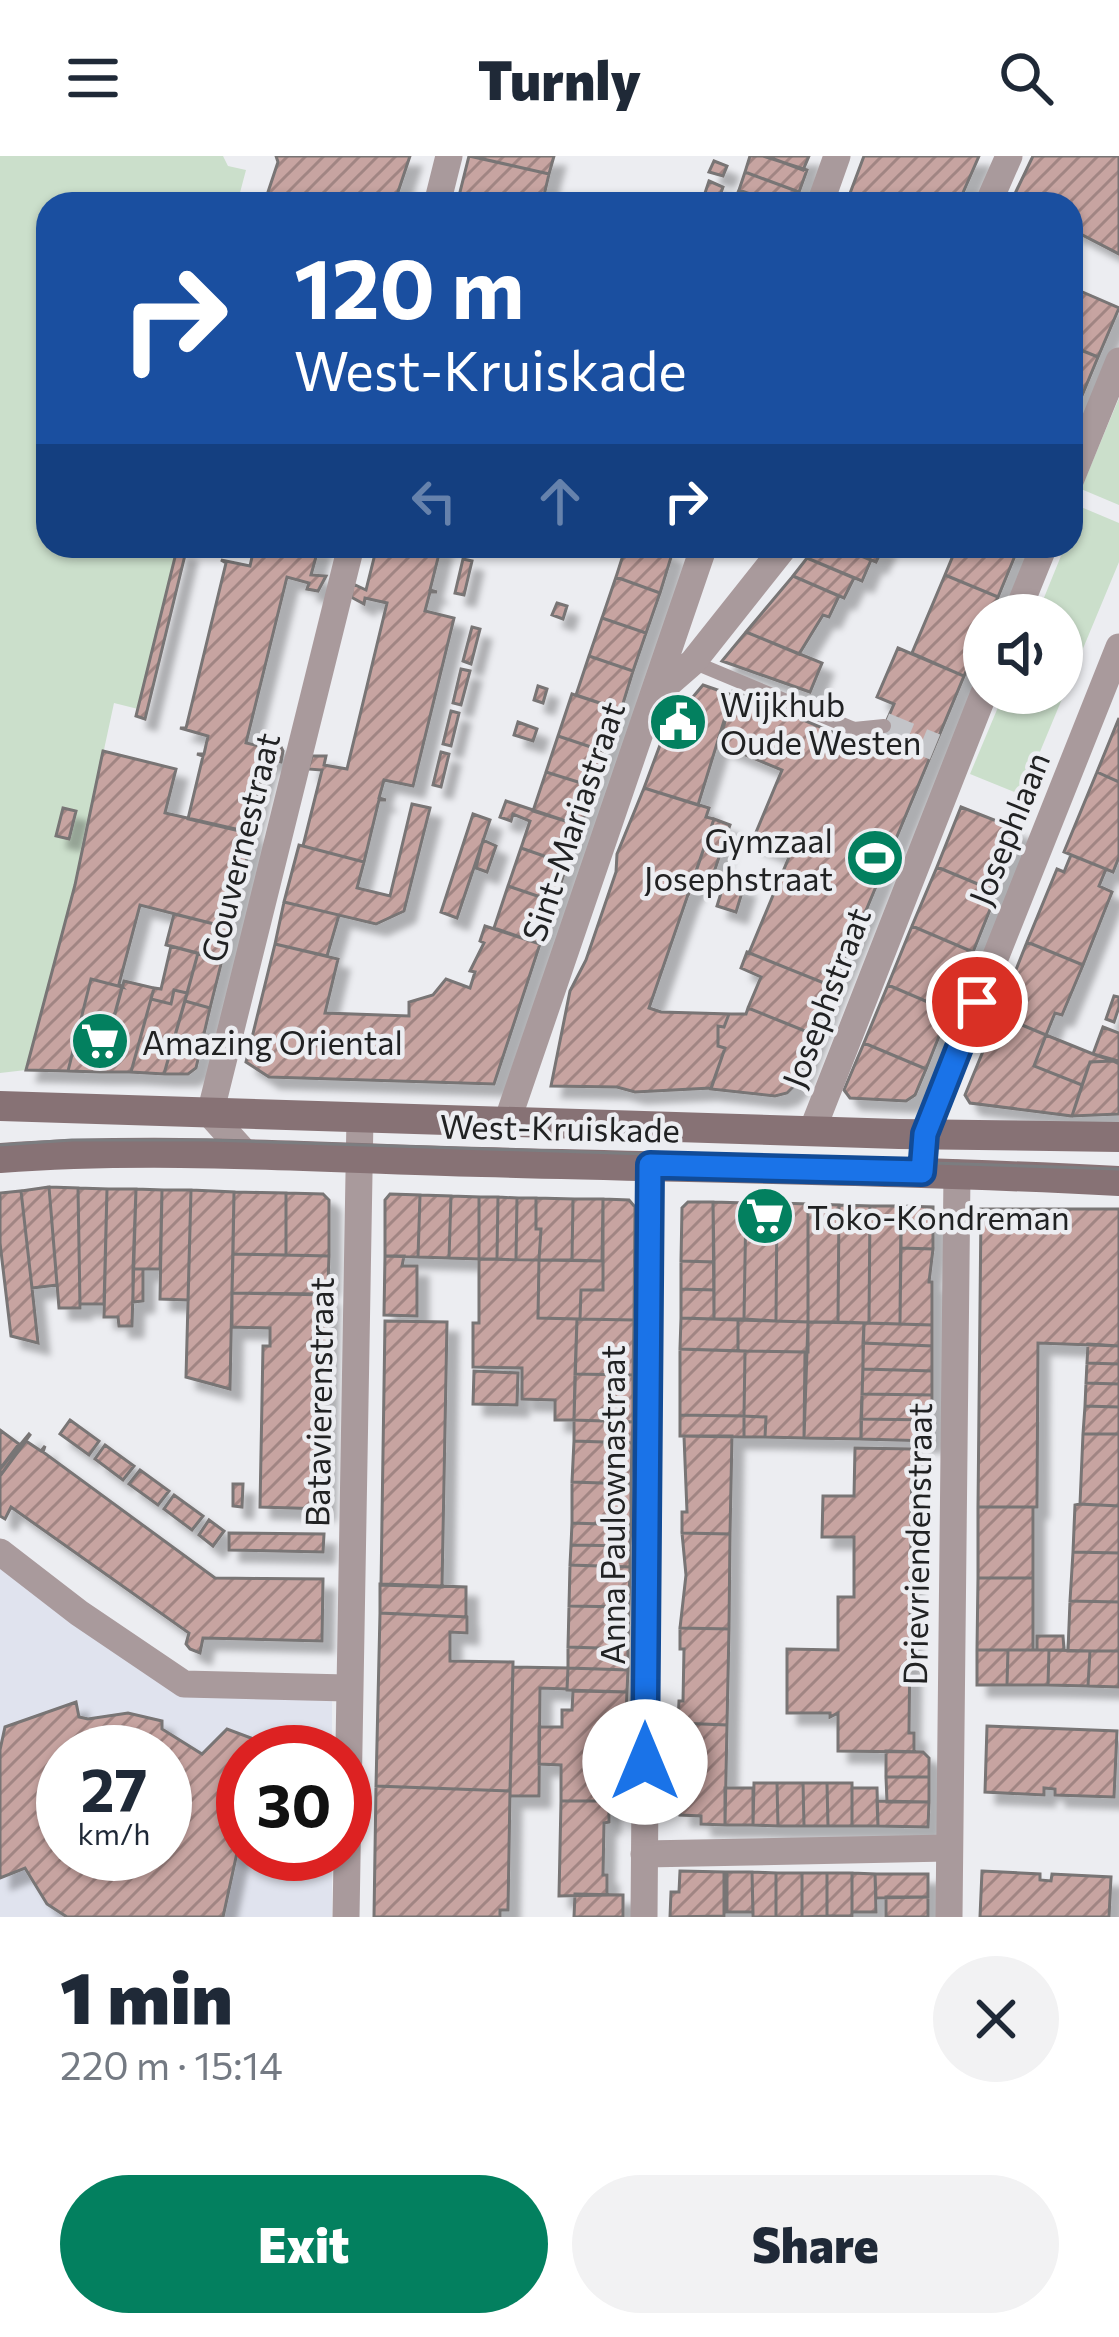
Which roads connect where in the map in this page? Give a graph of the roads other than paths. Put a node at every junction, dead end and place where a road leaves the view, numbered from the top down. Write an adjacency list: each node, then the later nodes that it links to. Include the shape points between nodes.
1 (449, 156): 4 (street)
2 (837, 156): 5 (street)
3 (1009, 156): 6 (street)
4 (440, 192)
5 (824, 192)
6 (993, 192)
7 (1119, 361): 8 (street)
8 (1083, 450)
9 (348, 558): 20 (street, Gouvernestraat)
10 (700, 558): 16 (street, Sint-Mariastraat)
11 (775, 558): 15 (street)
12 (1039, 558): 13 (street)
13 (1025, 594)
14 (1119, 647): 24 (street, Josephlaan)
15 (693, 662): 16 (street); 18 (lane, via 854,729)
16 (652, 698): 22 (street, Sint-Mariastraat)
17 (970, 714): 23 (street, Josephstraat, via 946,752)
18 (884, 726)
19 (0, 1106): 20 (street, West-Kruiskade)
20 (210, 1114): 21 (street, West-Kruiskade); 26 (street)
21 (361, 1117): 22 (street, West-Kruiskade); 27 (street, Batavierenstraat)
22 (508, 1119): 23 (street, West-Kruiskade)
23 (812, 1131): 24 (street, West-Kruiskade)
24 (925, 1134): 25 (street, West-Kruiskade); 30 (street, Josephlaan)
25 (1119, 1136)
26 (245, 1154): 27 (street, West-Kruiskade); 28 (street, West-Kruiskade)
27 (360, 1158): 29 (street, West-Kruiskade); 34 (street, Batavierenstraat)
28 (0, 1159)
29 (650, 1165): 30 (street, West-Kruiskade); 36 (street, Anna Paulownastraat)
30 (922, 1172): 31 (street, West-Kruiskade)
31 (956, 1173): 32 (street, West-Kruiskade); 35 (street, Drievriendenstraat)
32 (1119, 1181)
33 (0, 1552): 34 (street, via 184,1684)
34 (347, 1688): 37 (street, Batavierenstraat)
35 (948, 1848): 36 (street); 39 (street, Drievriendenstraat)
36 (644, 1854): 38 (street, Anna Paulownastraat)
37 (346, 1917)
38 (644, 1917)
39 (949, 1917)

